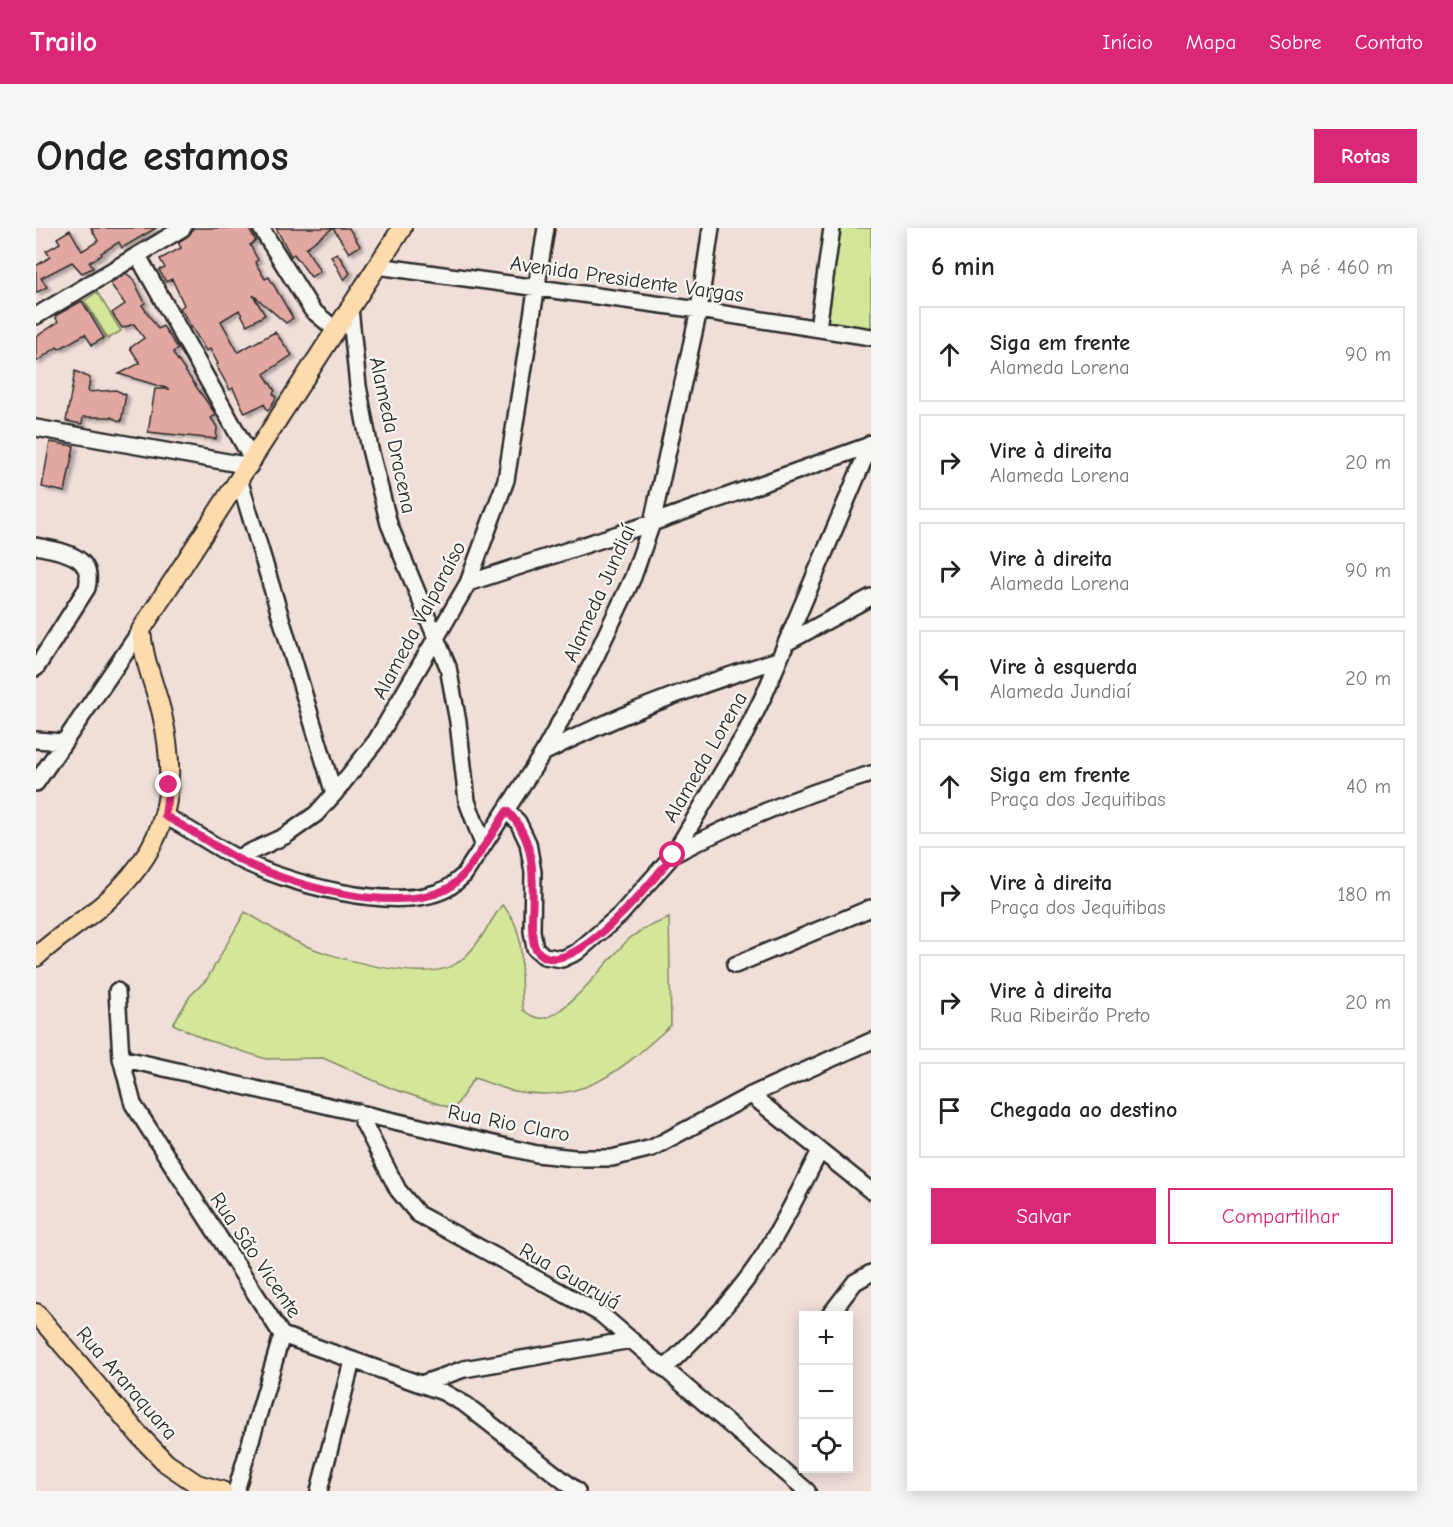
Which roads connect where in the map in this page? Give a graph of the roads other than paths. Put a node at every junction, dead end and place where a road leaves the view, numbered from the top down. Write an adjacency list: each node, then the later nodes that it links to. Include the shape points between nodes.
1 (183, 228): 7 (street)
2 (261, 228): 14 (street, via 312,310)
3 (546, 228): 9 (street, Alameda Valparaíso)
4 (711, 228): 11 (street, Alameda Jundiaí)
5 (832, 228): 13 (street)
6 (401, 229): 8 (main road)
7 (138, 256): 12 (street); 18 (street)
8 (377, 266): 9 (street, Avenida Presidente Vargas); 10 (main road)
9 (537, 287): 11 (street, Avenida Presidente Vargas); 21 (street, Alameda Valparaíso, via 506,480)
10 (350, 308): 14 (main road); 24 (street, Alameda Dracena, via 358,386 389,524)
11 (699, 310): 13 (street, Avenida Presidente Vargas); 19 (street, Alameda Jundiaí)
12 (36, 316)
13 (818, 328): 15 (street, Avenida Presidente Vargas)
14 (336, 330): 18 (main road)
15 (871, 337)
16 (36, 428): 18 (street)
17 (871, 444): 19 (street); 25 (street, Alameda Lorena)
18 (248, 470): 23 (main road); 34 (street)
19 (652, 523): 21 (street); 31 (street, Alameda Jundiaí, via 633,577 595,658)
20 (36, 546): 26 (street, via 77,557 90,577 87,588)
21 (468, 583): 24 (street, Alameda Valparaíso)
22 (871, 597): 25 (street)
23 (141, 630): 30 (street); 36 (main road, via 142,650 162,713 169,785)
24 (437, 639): 34 (street, Alameda Valparaíso, via 376,741); 37 (street, Alameda Dracena, via 448,667 459,722 467,801)
25 (786, 643): 27 (street, Alameda Lorena)
26 (41, 650): 28 (street)
27 (778, 660): 31 (street, via 668,697); 38 (street, Alameda Lorena, via 745,734)
28 (36, 668)
29 (36, 740): 30 (street)
30 (63, 742): 33 (street)
31 (543, 753): 35 (street, Alameda Jundiaí)
32 (871, 774): 38 (street, via 725,828)
33 (36, 783)
34 (334, 794): 39 (street, Alameda Valparaíso, via 316,814 285,836)
35 (507, 811): 37 (street, Alameda Jundiaí); 38 (street, Alameda Lorena, via 518,822 528,843 533,872 532,931 535,948 544,956 562,959 577,952 620,915)
36 (165, 816): 39 (street, Alameda Jundiaí); 41 (main road, via 136,871 111,898)
37 (483, 844): 39 (street, Alameda Jundiaí, via 464,875 445,890 411,898 364,898 270,873)
38 (673, 855)
39 (237, 858)
40 (871, 908): 42 (street)
41 (36, 957)
42 (735, 965)
43 (117, 991): 45 (street, Rua São Vicente)
44 (871, 1041): 46 (street, Rua Rio Claro)
45 (121, 1058): 47 (street, Rua Rio Claro); 53 (street, Rua São Vicente, via 133,1104)
46 (751, 1095): 47 (street, Rua Rio Claro, via 652,1148 612,1158 537,1154); 48 (street)
47 (358, 1112): 54 (street, Rua Guarujá, via 398,1190 418,1214 601,1314)
48 (820, 1151): 49 (street); 56 (street, via 756,1267 720,1313)
49 (871, 1191)
50 (871, 1273): 51 (street, via 855,1282)
51 (833, 1311)
52 (36, 1313): 58 (main road, Rua Araraquara, via 166,1463 197,1484)
53 (282, 1335): 55 (street, Rua São Vicente); 59 (street)
54 (631, 1340): 56 (street, Rua Guarujá); 57 (street, via 464,1369)
55 (352, 1361): 57 (street, Rua São Vicente); 60 (street)
56 (665, 1368): 62 (street, Rua Guarujá)
57 (421, 1384): 61 (street, Rua São Vicente, via 466,1405)
58 (222, 1491)
59 (236, 1491)
60 (319, 1491)
61 (577, 1491)
62 (807, 1491)

